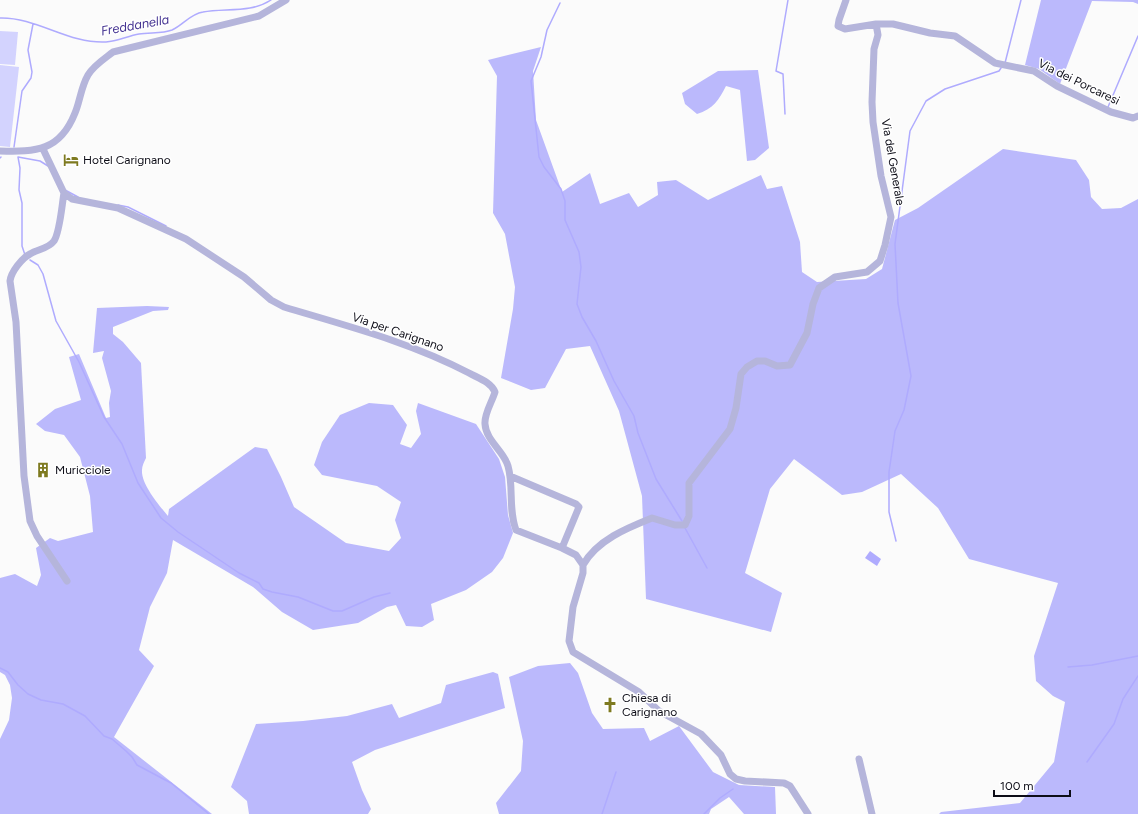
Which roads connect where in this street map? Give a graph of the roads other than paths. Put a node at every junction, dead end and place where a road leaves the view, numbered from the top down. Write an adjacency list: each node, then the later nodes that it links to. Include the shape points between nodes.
1 (286, 0): 5 (street, via 259,16 113,52 88,74 75,113 66,130 58,140)
2 (846, 0): 3 (street, via 838,26 845,29)
3 (876, 24): 4 (street, Via dei Porcaresi, via 893,24 955,36 995,63 1034,71 1057,86 1111,112 1133,118); 10 (street, Via del Generale, via 878,35 874,49 873,122 881,176 891,217 880,261 867,272 835,277 819,288 807,333 790,365 777,366 765,361 756,361 741,374 730,429 689,483 689,516 685,525 675,525 652,518 614,534 591,553)
4 (1138, 116)
5 (43, 149): 6 (street, via 26,152); 7 (street)
6 (0, 151)
7 (64, 192): 8 (street, Via per Carignano, via 72,199 118,208 186,239 284,307 413,346 490,384 495,392 485,426 503,456); 11 (street, via 56,238 50,246 30,254 10,280 16,322 24,476 30,521)
8 (510, 476): 9 (street, Via per Carignano, via 512,518 516,530); 9 (street, via 579,507)
9 (562, 548): 10 (street, Via per Carignano, via 576,555)
10 (583, 565): 13 (street, via 572,614 569,641 573,652 639,692 659,711 701,734 720,755 730,774 736,778 745,781 784,783 790,786)
11 (67, 581)
12 (859, 759): 14 (street)
13 (808, 814)
14 (872, 814)

